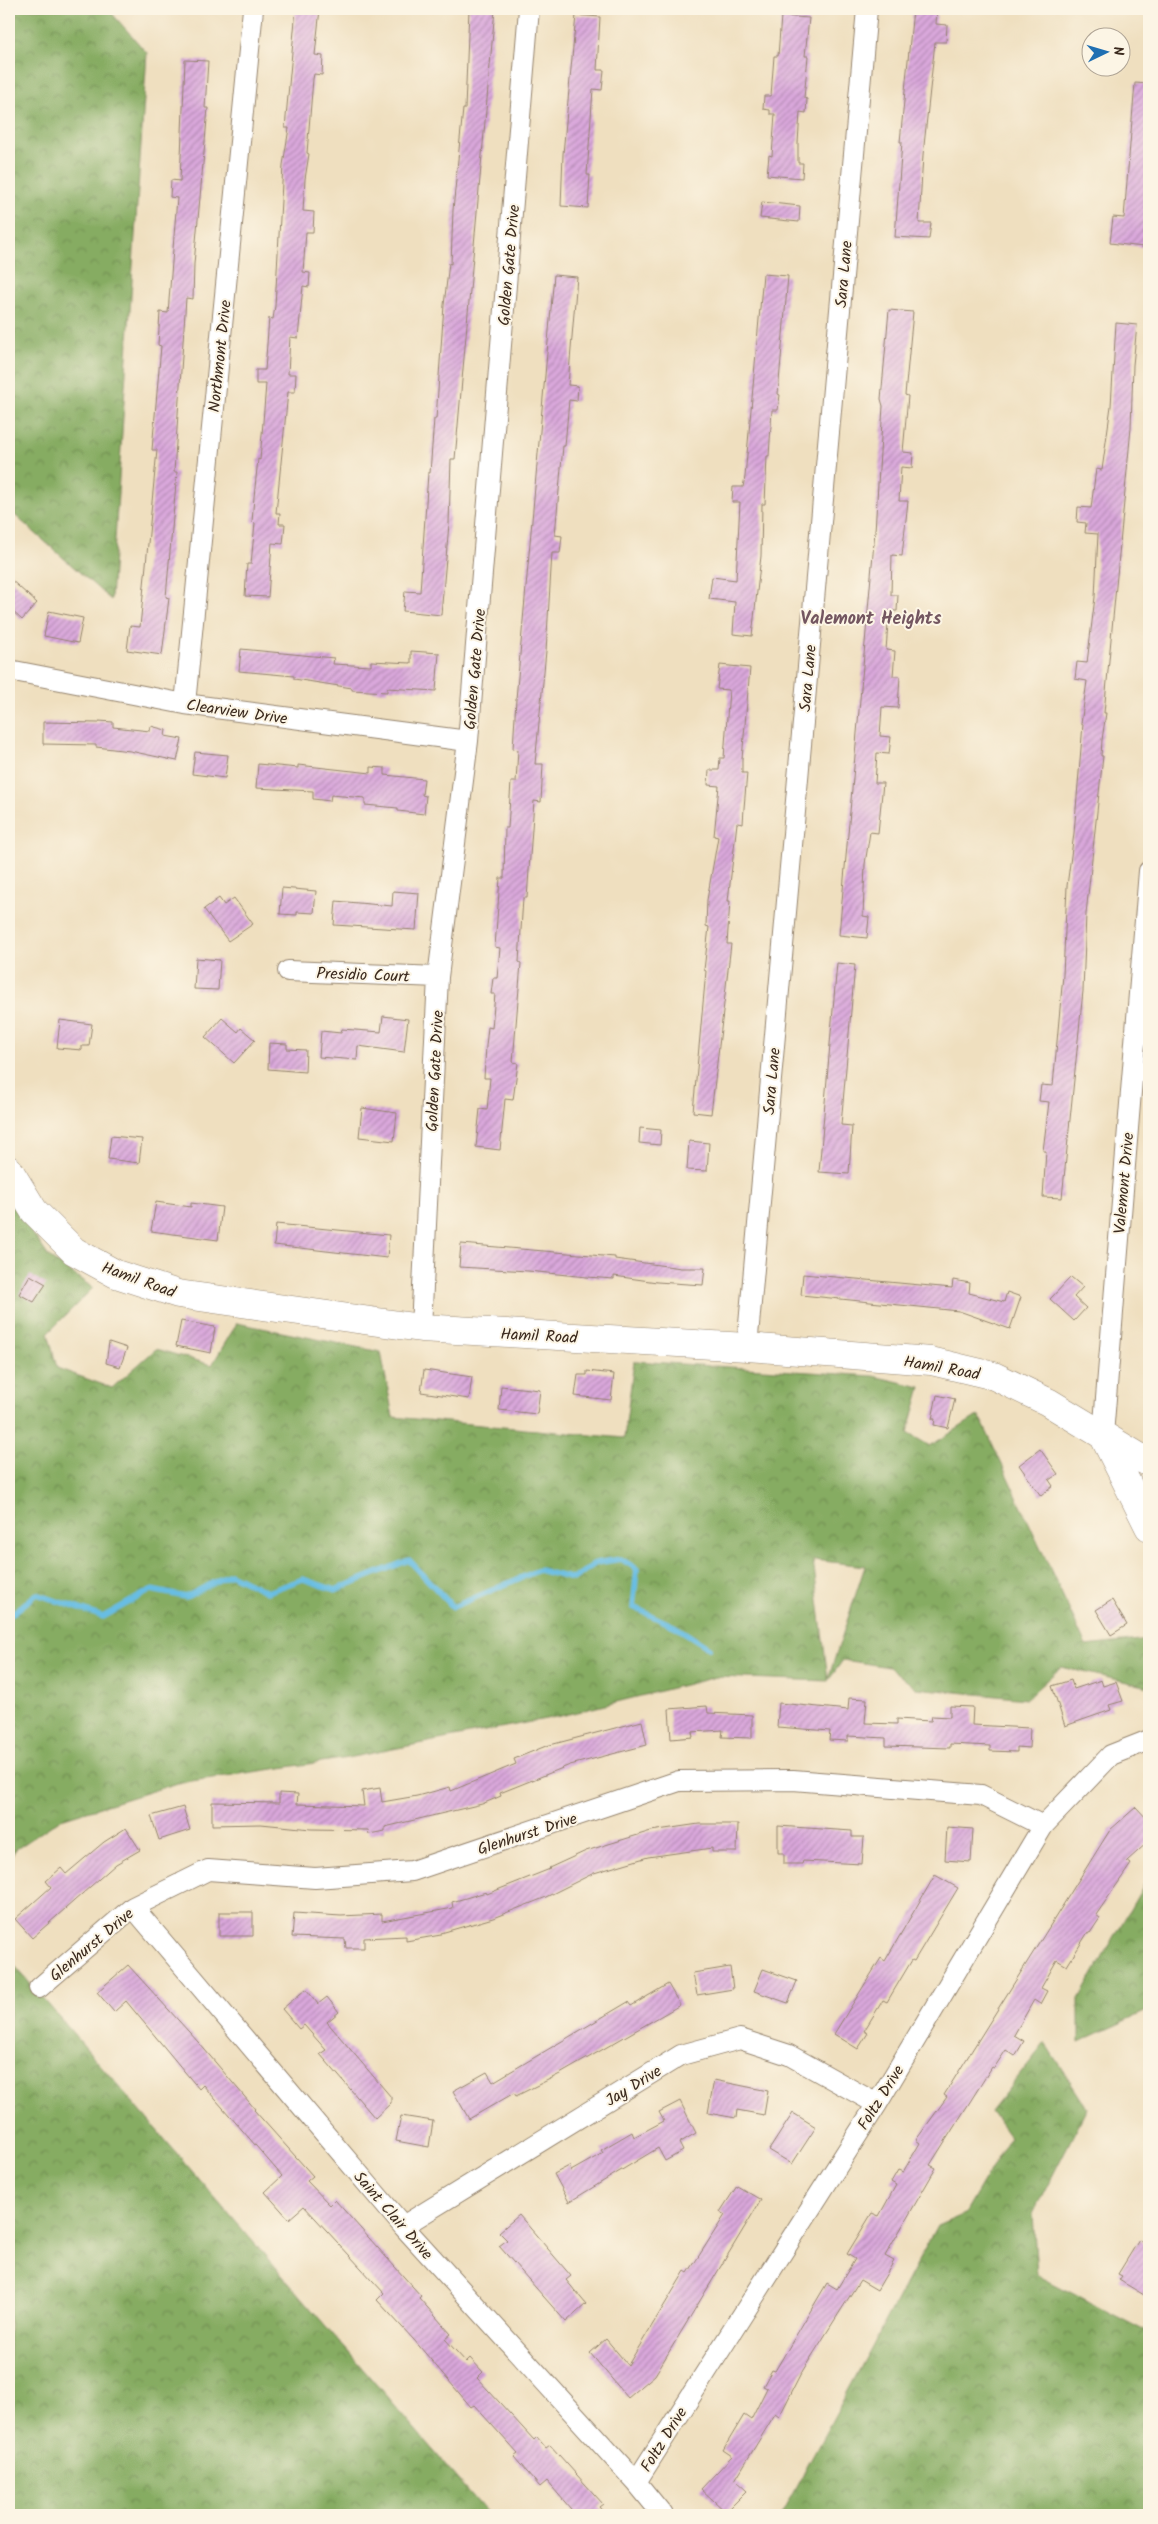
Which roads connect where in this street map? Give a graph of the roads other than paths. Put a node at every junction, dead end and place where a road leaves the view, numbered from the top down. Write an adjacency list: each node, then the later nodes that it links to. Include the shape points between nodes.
1 (253, 9): 5 (street, Northmont Drive)
2 (529, 9): 6 (street, Golden Gate Drive)
3 (867, 9): 12 (street, Sara Lane)
4 (9, 670): 5 (street, Clearview Drive)
5 (185, 704): 6 (street, Clearview Drive)
6 (468, 741): 9 (street, Golden Gate Drive)
7 (1149, 871): 13 (street, Valemont Drive)
8 (288, 971): 9 (street, Presidio Court)
9 (438, 977): 11 (street, Golden Gate Drive)
10 (9, 1170): 11 (street, Hamil Road, via 34,1211 74,1251 116,1274 178,1294)
11 (421, 1328): 12 (street, Hamil Road)
12 (747, 1347): 13 (street, Hamil Road, via 931,1361 994,1376 1048,1402)
13 (1103, 1435): 14 (street, Hamil Road); 15 (street)
14 (1149, 1463)
15 (1149, 1527)
16 (1149, 1740): 17 (street, Foltz Drive, via 1111,1755)
17 (1043, 1826): 18 (street, Glenhurst Drive, via 981,1796 793,1780 679,1781 412,1872 315,1878 208,1870); 20 (street, Foltz Drive)
18 (133, 1907): 19 (street, Glenhurst Drive); 21 (street, Saint Clair Drive)
19 (39, 1988)
20 (876, 2104): 21 (street, Jay Drive, via 789,2054 740,2038 681,2055); 22 (street, Foltz Drive)
21 (403, 2226): 22 (street, Saint Clair Drive)
22 (636, 2482): 23 (street, Saint Clair Drive)
23 (663, 2515)

